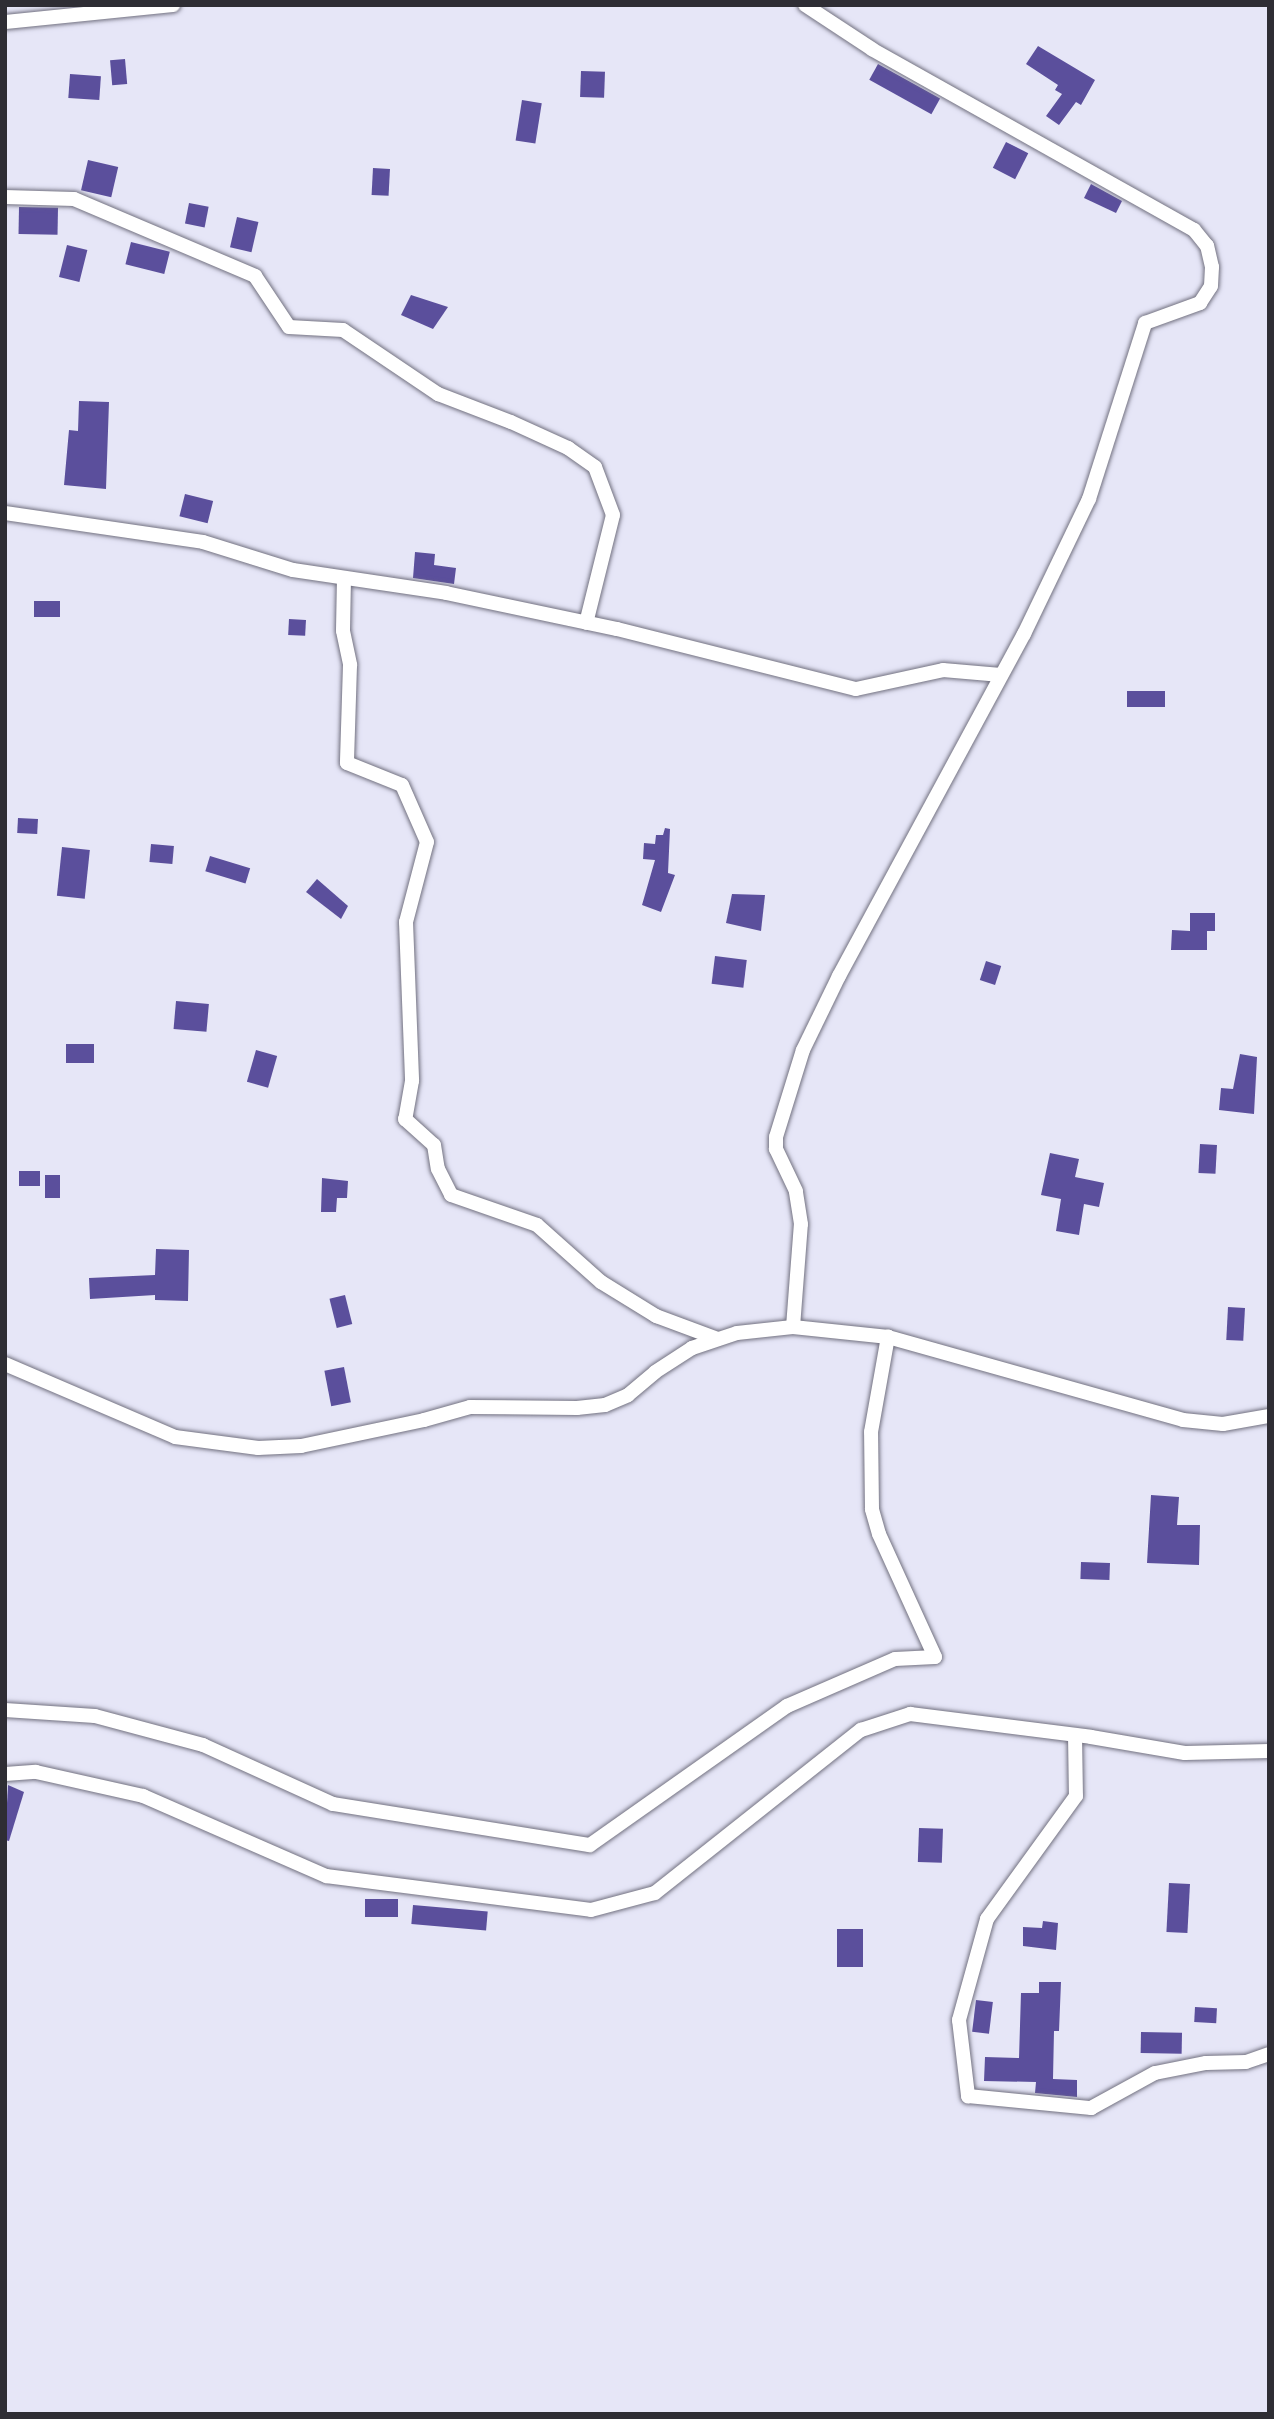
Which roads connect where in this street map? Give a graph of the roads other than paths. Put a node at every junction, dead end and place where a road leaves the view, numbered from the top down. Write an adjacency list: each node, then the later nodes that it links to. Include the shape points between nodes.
1 (173, 5): 3 (street)
2 (805, 5): 9 (street, via 872,49 1194,230 1207,246 1211,286 1200,303 1145,323 1089,499)
3 (152, 7): 4 (street)
4 (5, 22)
5 (5, 197): 8 (street, via 75,198 255,276 289,327 342,330 438,394 568,448 594,467 613,515)
6 (5, 513): 7 (street, via 203,541 293,570)
7 (344, 578): 8 (street, via 446,593); 12 (street, via 343,631 350,665 347,763 402,785 427,842 406,922 412,1081 405,1119 434,1145 438,1169 451,1195 537,1225 601,1282 656,1316)
8 (586, 623): 9 (street, via 856,689 943,670)
9 (1001, 675): 10 (street, via 803,1050 776,1137 776,1149 796,1191 801,1224)
10 (793, 1327): 11 (street); 12 (street)
11 (888, 1337): 14 (street, via 1183,1420 1223,1424); 15 (street, via 871,1432 872,1509 878,1534 934,1657 895,1659 787,1706 590,1845 333,1804 203,1745 95,1717)
12 (718, 1339): 13 (street, via 692,1348 628,1395 605,1405 471,1406 301,1446 258,1448 175,1437)
13 (5, 1364)
14 (1269, 1416)
15 (5, 1710)
16 (1075, 1735): 17 (street, via 1185,1753); 18 (street, via 909,1714 861,1730 655,1893 591,1910 327,1876 143,1796 36,1772); 19 (street, via 1076,1796 987,1919 959,2020 968,2096 1091,2108 1155,2073 1206,2063 1247,2062)
17 (1269, 1751)
18 (5, 1774)
19 (1269, 2054)

